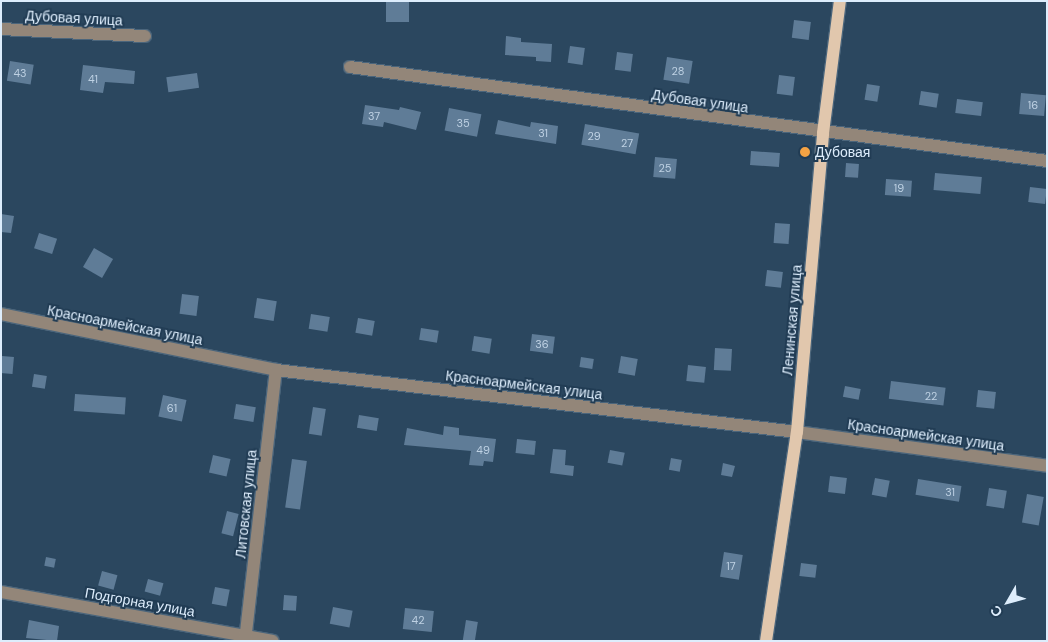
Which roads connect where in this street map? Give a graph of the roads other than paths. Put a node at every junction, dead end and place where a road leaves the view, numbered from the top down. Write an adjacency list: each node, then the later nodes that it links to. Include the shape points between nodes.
1 (840, 1): 5 (main road, Ленинская улица)
2 (1, 29): 3 (street, Дубовая улица)
3 (145, 36)
4 (350, 68): 5 (street, Дубовая улица)
5 (823, 133): 6 (street, Дубовая улица); 9 (main road, Ленинская улица)
6 (1047, 160)
7 (1, 314): 8 (street, Красноармейская улица)
8 (276, 370): 9 (street, Красноармейская улица); 12 (street, Литовская улица)
9 (797, 432): 10 (street, Красноармейская улица); 14 (main road, Ленинская улица)
10 (1047, 466)
11 (1, 592): 12 (street, Подгорная улица)
12 (246, 638): 13 (street, Подгорная улица)
13 (273, 641)
14 (766, 641)

